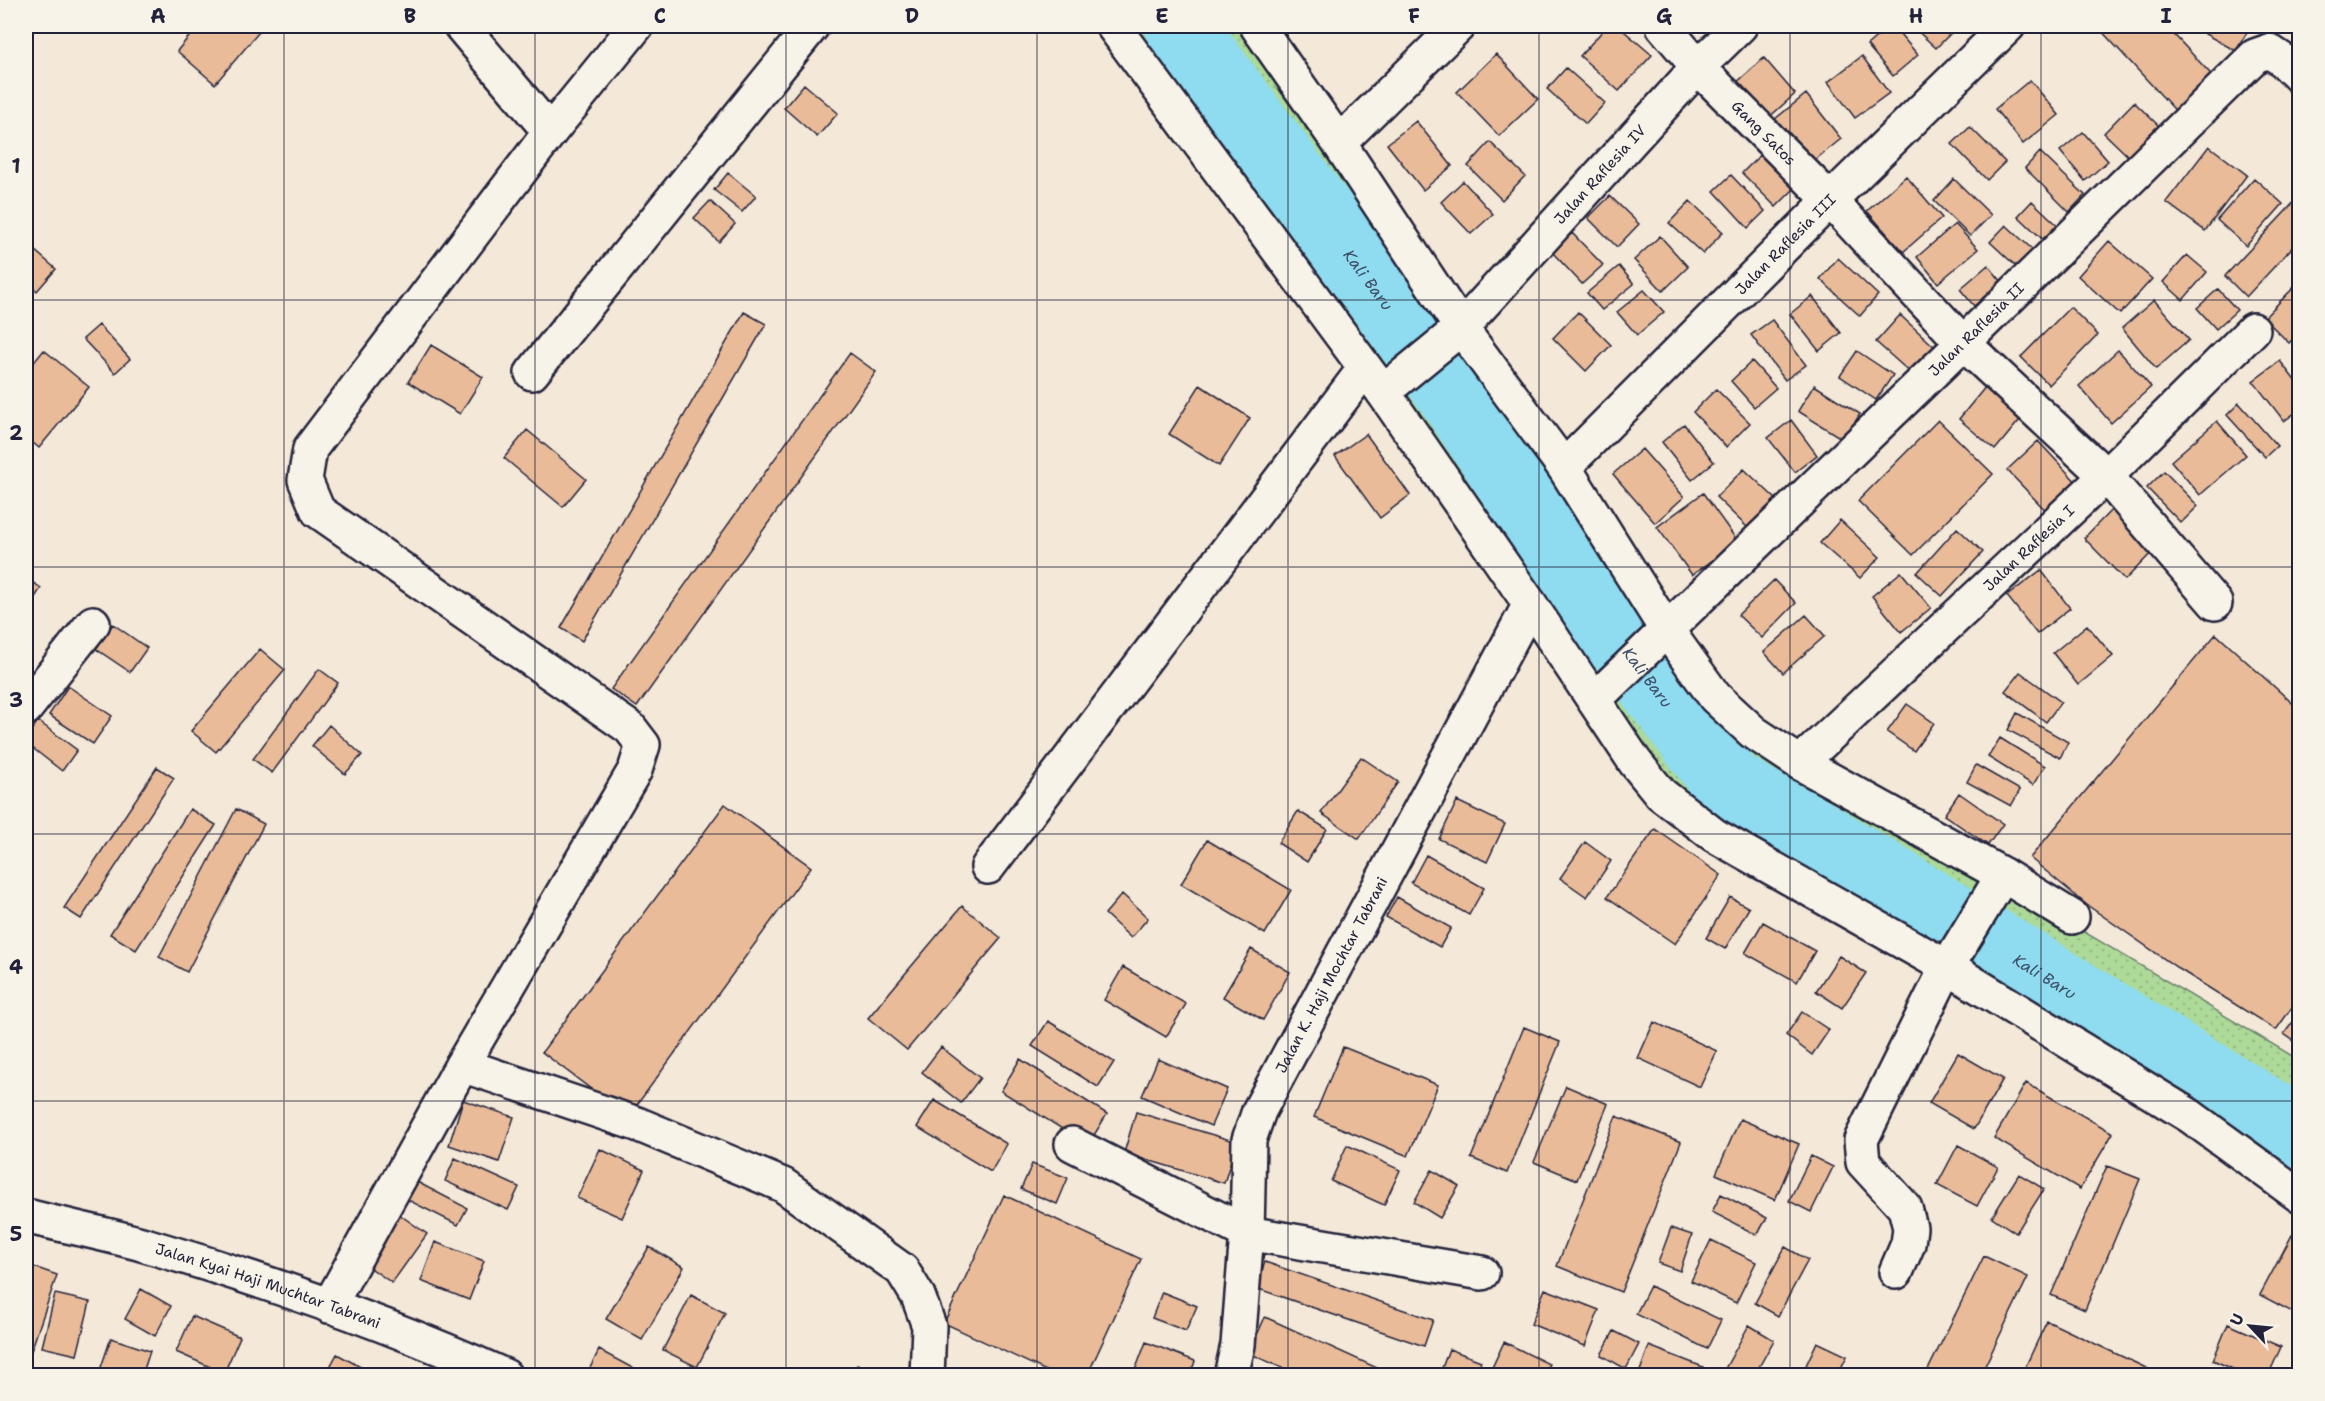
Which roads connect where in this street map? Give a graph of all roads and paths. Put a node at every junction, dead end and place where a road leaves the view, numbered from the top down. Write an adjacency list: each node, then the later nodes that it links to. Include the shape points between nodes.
1 (461, 26): 13 (street)
2 (636, 26): 13 (street)
3 (812, 26): 19 (street)
4 (1113, 26): 20 (street)
5 (1257, 26): 14 (street)
6 (1458, 26): 14 (street)
7 (1663, 26): 11 (street, Gang Satos)
8 (1740, 26): 11 (street, Jalan Raflesia IV)
9 (2008, 26): 15 (street, Jalan Raflesia III)
10 (2268, 38): 12 (street); 18 (street, Jalan Raflesia II, via 2255,56)
11 (1698, 67): 15 (street, Gang Satos); 17 (street, Jalan Raflesia IV)
12 (2300, 77)
13 (549, 132): 34 (street, via 310,449 305,480 318,511 630,728 643,745 635,770)
14 (1339, 143): 17 (street)
15 (1830, 200): 18 (street, Gang Satos); 21 (street, Jalan Raflesia III)
16 (2253, 330): 22 (street, Jalan Raflesia I)
17 (1452, 336): 20 (street, Jalan Raflesia IV); 21 (street)
18 (1963, 343): 22 (street, Gang Satos); 26 (street, Jalan Raflesia II)
19 (532, 373)
20 (1380, 382): 24 (street); 30 (street, Jalan Raflesia IV)
21 (1564, 467): 26 (street)
22 (2106, 476): 23 (street, Gang Satos); 29 (street, Jalan Raflesia I)
23 (2215, 603)
24 (1530, 604): 27 (street); 38 (street, Jalan K. Haji Mochtar Tabrani, via 1259,1111 1249,1140)
25 (93, 623): 28 (street)
26 (1666, 629): 27 (street, Jalan Raflesia II); 29 (street, via 1715,697 1752,732)
27 (1604, 691): 33 (street, via 1635,762 1661,794 1685,814 1714,835)
28 (26, 708)
29 (1800, 763): 31 (street)
30 (987, 867)
31 (1996, 885): 32 (street); 33 (street)
32 (2073, 917)
33 (1952, 959): 36 (street, via 2190,1116); 39 (street, via 1861,1140 1863,1162 1905,1208 1910,1228 1908,1244)
34 (462, 1065): 41 (street); 43 (street, via 637,1124 783,1185 902,1270 918,1296 929,1326)
35 (1072, 1144): 38 (street)
36 (2300, 1196)
37 (26, 1216): 41 (street, Jalan Kyai Haji Muchtar Tabrani, via 144,1245)
38 (1247, 1233): 40 (street); 44 (street, Jalan K. Haji Mochtar Tabrani, via 1238,1345)
39 (1896, 1272)
40 (1482, 1273)
41 (329, 1306): 42 (street, Jalan Kyai Haji Muchtar Tabrani)
42 (505, 1376)
43 (927, 1376)
44 (1231, 1376)

